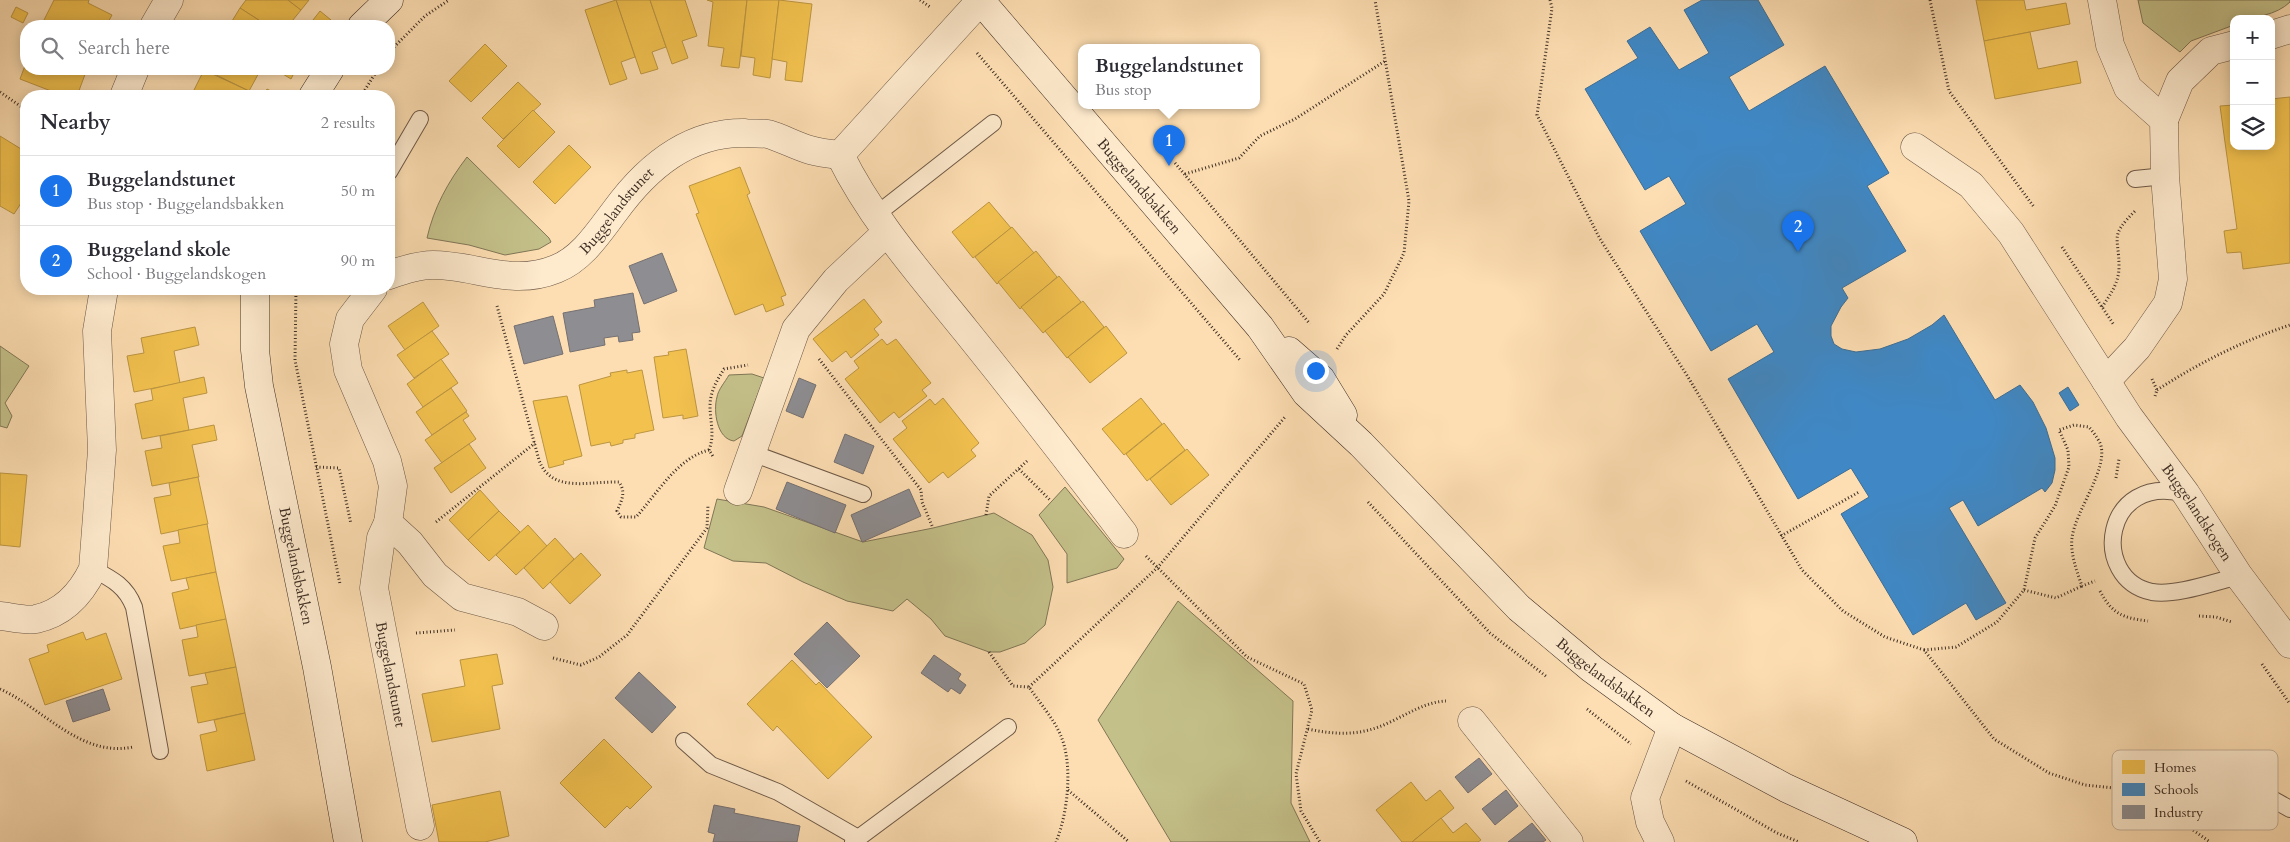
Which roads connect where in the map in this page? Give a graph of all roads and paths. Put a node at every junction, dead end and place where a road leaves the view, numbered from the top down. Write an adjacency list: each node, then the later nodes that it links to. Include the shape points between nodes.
1 (169, 0): 9 (street)
2 (389, 0): 10 (street)
3 (449, 0): 13 (path, via 426,16)
4 (980, 0): 28 (street); 91 (street, Buggelandsbakken, via 1260,327 1321,379 1361,444 1519,608 1592,669)
5 (1375, 0): 15 (path)
6 (1550, 0): 70 (path, via 1552,8 1537,115 1600,239 1688,377)
7 (1930, 0): 34 (path, via 1949,92)
8 (2102, 0): 25 (street, via 2110,45 2128,88)
9 (157, 20)
10 (368, 20)
11 (2290, 29): 12 (street)
12 (2275, 34)
13 (395, 46)
14 (2230, 46): 25 (street, via 2211,51 2180,81)
15 (1385, 61): 31 (path, via 1295,120 1260,136 1239,158); 47 (path, via 1409,202 1404,253 1384,294 1338,345 1336,356)
16 (133, 75): 19 (street)
17 (326, 75): 20 (street)
18 (374, 75): 21 (path)
19 (126, 90)
20 (317, 90)
21 (365, 90)
22 (0, 92): 23 (path)
23 (20, 106)
24 (420, 119): 29 (lane)
25 (2164, 120): 32 (street)
26 (993, 122): 36 (lane)
27 (1915, 147): 49 (street, Buggelandskogen, via 1971,185 2011,233)
28 (840, 155): 36 (street, via 853,181); 38 (street, Buggelandstunet, via 810,150 767,134 730,133 693,142 673,151 635,184 593,240 558,269 536,275)
29 (395, 162)
30 (1175, 162): 31 (path)
31 (1185, 174): 44 (path)
32 (2166, 176): 33 (lane); 49 (street, via 2173,279 2168,303 2137,348)
33 (2135, 180)
34 (2025, 193)
35 (2138, 208): 43 (path, via 2120,226 2116,238 2119,269 2115,288)
36 (882, 223): 46 (street); 52 (street)
37 (395, 273): 38 (street, Buggelandstunet, via 433,265)
38 (488, 274): 53 (path)
39 (103, 295): 73 (street, via 97,331 102,450)
40 (255, 295): 102 (street, Buggelandsbakken, via 259,386 317,667)
41 (296, 295): 57 (path, via 295,360)
42 (369, 295): 66 (street, Buggelandstunet, via 350,320 344,344 348,370 387,461 393,486)
43 (2102, 306)
44 (1311, 325)
45 (2290, 325): 50 (path, via 2256,336 2197,364)
46 (796, 329): 48 (street); 68 (path, via 921,490 922,502)
47 (1330, 348)
48 (783, 368): 54 (path, via 747,365 724,369 715,382 710,404 712,441); 55 (street)
49 (2106, 381): 62 (street, Buggelandskogen)
50 (2157, 390)
51 (1288, 415): 72 (path)
52 (1051, 437): 58 (path); 69 (street)
53 (535, 443): 54 (path, via 543,471 560,482 619,482 624,496 617,511 621,517 630,518 636,517 674,473 697,453); 71 (path)
54 (709, 450): 56 (path)
55 (752, 453): 59 (street); 61 (lane)
56 (715, 460)
57 (316, 467): 67 (path, via 339,468); 78 (path)
58 (1019, 469): 63 (path); 65 (path, via 989,496)
59 (738, 491)
60 (1859, 492): 70 (path)
61 (863, 494)
62 (2186, 494): 74 (street, Buggelandskogen); 74 (lane, via 2169,489 2152,490 2123,508 2115,523 2112,540 2114,557 2122,572 2151,592 2168,593)
63 (1051, 501)
64 (708, 503): 82 (path, via 707,528)
65 (986, 515)
66 (388, 523): 71 (street); 83 (street, Buggelandstunet, via 381,538 374,588)
67 (351, 524)
68 (933, 528)
69 (1124, 534): 72 (path)
70 (1781, 536): 85 (path, via 1802,570 1843,611 1885,637)
71 (410, 543): 80 (street, via 435,575 462,597 518,612)
72 (1158, 567): 87 (path); 92 (path, via 1247,656 1304,684 1312,710)
73 (93, 569): 79 (street, via 72,602 53,613 34,619); 94 (lane, via 120,583 134,607)
74 (2238, 576): 84 (street, Buggelandskogen)
75 (2095, 581): 76 (path)
76 (2082, 586): 77 (path, via 2056,598); 77 (path, via 2071,538 2096,477 2101,444 2089,427 2074,425 2059,430 2068,450 2069,467 2055,506 2036,538)
77 (2024, 590): 85 (path, via 1997,622 1956,647)
78 (341, 591)
79 (0, 616)
80 (544, 626)
81 (459, 630): 83 (path)
82 (627, 635)
83 (384, 637): 99 (street, Buggelandstunet)
84 (2290, 644)
85 (1924, 650): 95 (path, via 1994,738 2049,773 2085,785)
86 (989, 652): 87 (path, via 1012,686)
87 (1029, 687): 96 (path, via 1061,735 1068,766)
88 (0, 688): 94 (path, via 81,740 118,750)
89 (1472, 721): 92 (path, via 1456,701 1432,702 1366,732 1336,735); 106 (street)
90 (1008, 727): 101 (lane)
91 (1672, 727): 107 (street, via 1646,798 1650,822); 108 (street, Buggelandsbakken, via 1786,788)
92 (1308, 729): 105 (path, via 1296,774 1301,811)
93 (684, 741): 101 (lane, via 711,765 778,792)
94 (159, 746)
95 (2112, 788)
96 (1068, 790): 103 (path); 104 (path)
97 (2278, 802): 98 (lane)
98 (2290, 809)
99 (420, 826)
100 (2193, 830): 109 (path)
101 (856, 840)
102 (348, 842)
103 (1056, 842)
104 (1128, 842)
105 (1320, 842)
106 (1569, 842)
107 (1660, 842)
108 (1903, 842)
109 (2210, 842)

